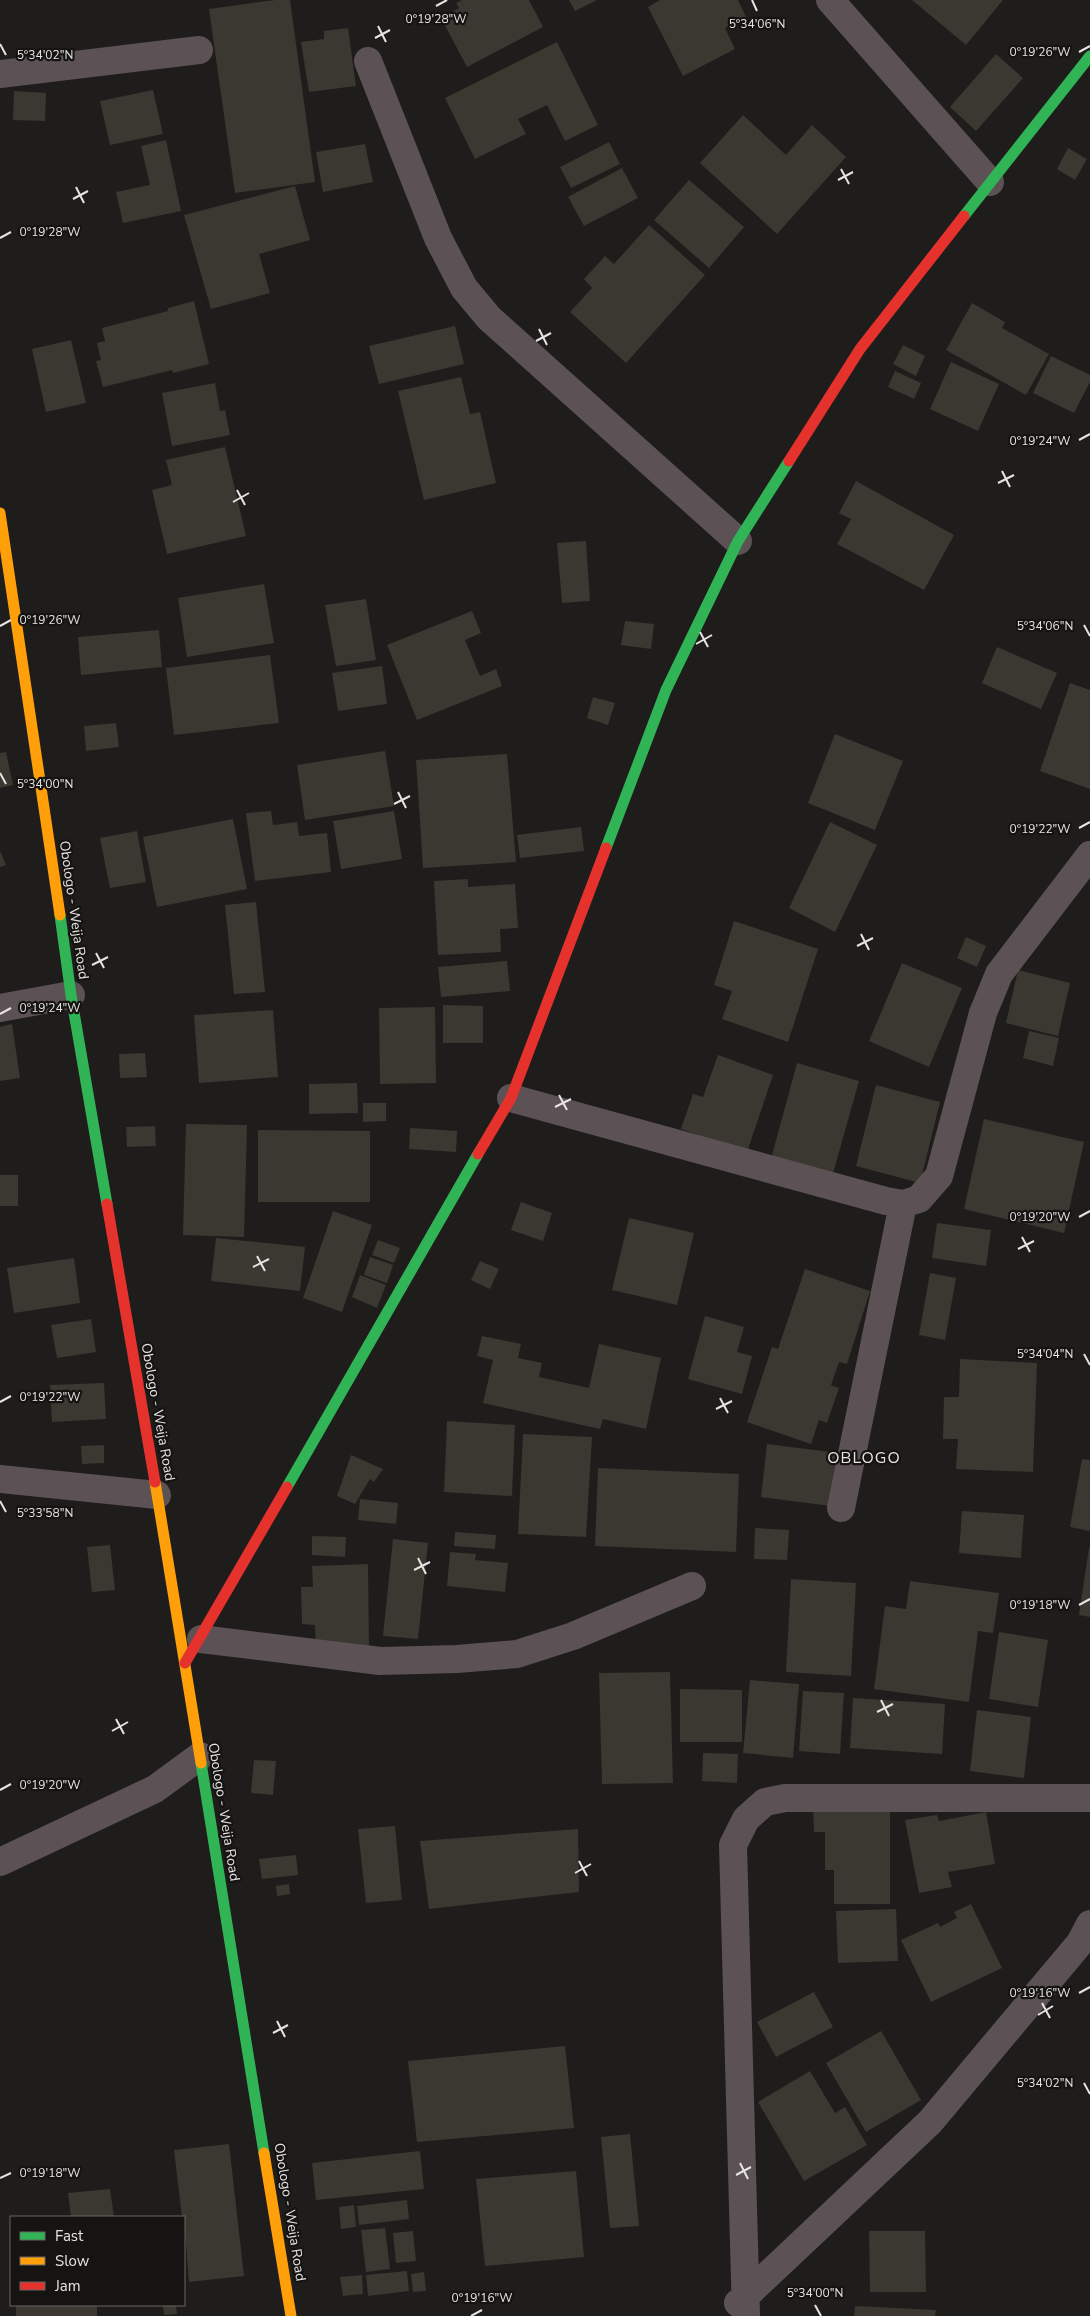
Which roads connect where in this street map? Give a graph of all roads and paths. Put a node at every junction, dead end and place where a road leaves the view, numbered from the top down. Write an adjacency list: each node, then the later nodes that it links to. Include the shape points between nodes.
1 (830, 0): 6 (street)
2 (199, 50): 5 (street)
3 (1090, 56): 6 (street)
4 (368, 62): 8 (street, via 438,238 464,288 489,318)
5 (0, 74)
6 (990, 182): 8 (street, via 860,349)
7 (0, 513): 10 (street, Obologo - Weija Road)
8 (738, 541): 12 (street, via 666,690)
9 (1090, 855): 13 (street, via 999,974 983,1013 939,1176 919,1199)
10 (71, 995): 11 (street); 15 (street, Obologo - Weija Road)
11 (0, 1008)
12 (511, 1098): 13 (street); 18 (street)
13 (903, 1204): 16 (street)
14 (0, 1479): 15 (street)
15 (157, 1495): 19 (street, Obologo - Weija Road)
16 (841, 1508)
17 (692, 1586): 18 (street, via 573,1636 517,1654 380,1661)
18 (201, 1639): 19 (street)
19 (185, 1663): 20 (street, Obologo - Weija Road)
20 (200, 1756): 22 (street, via 154,1789); 25 (street, Obologo - Weija Road)
21 (1090, 1798): 24 (street, via 785,1798 765,1802 746,1818 733,1845)
22 (0, 1862)
23 (1090, 1924): 24 (street, via 1080,1943 930,2122)
24 (746, 2306): 26 (street)
25 (291, 2316)
26 (728, 2316)

